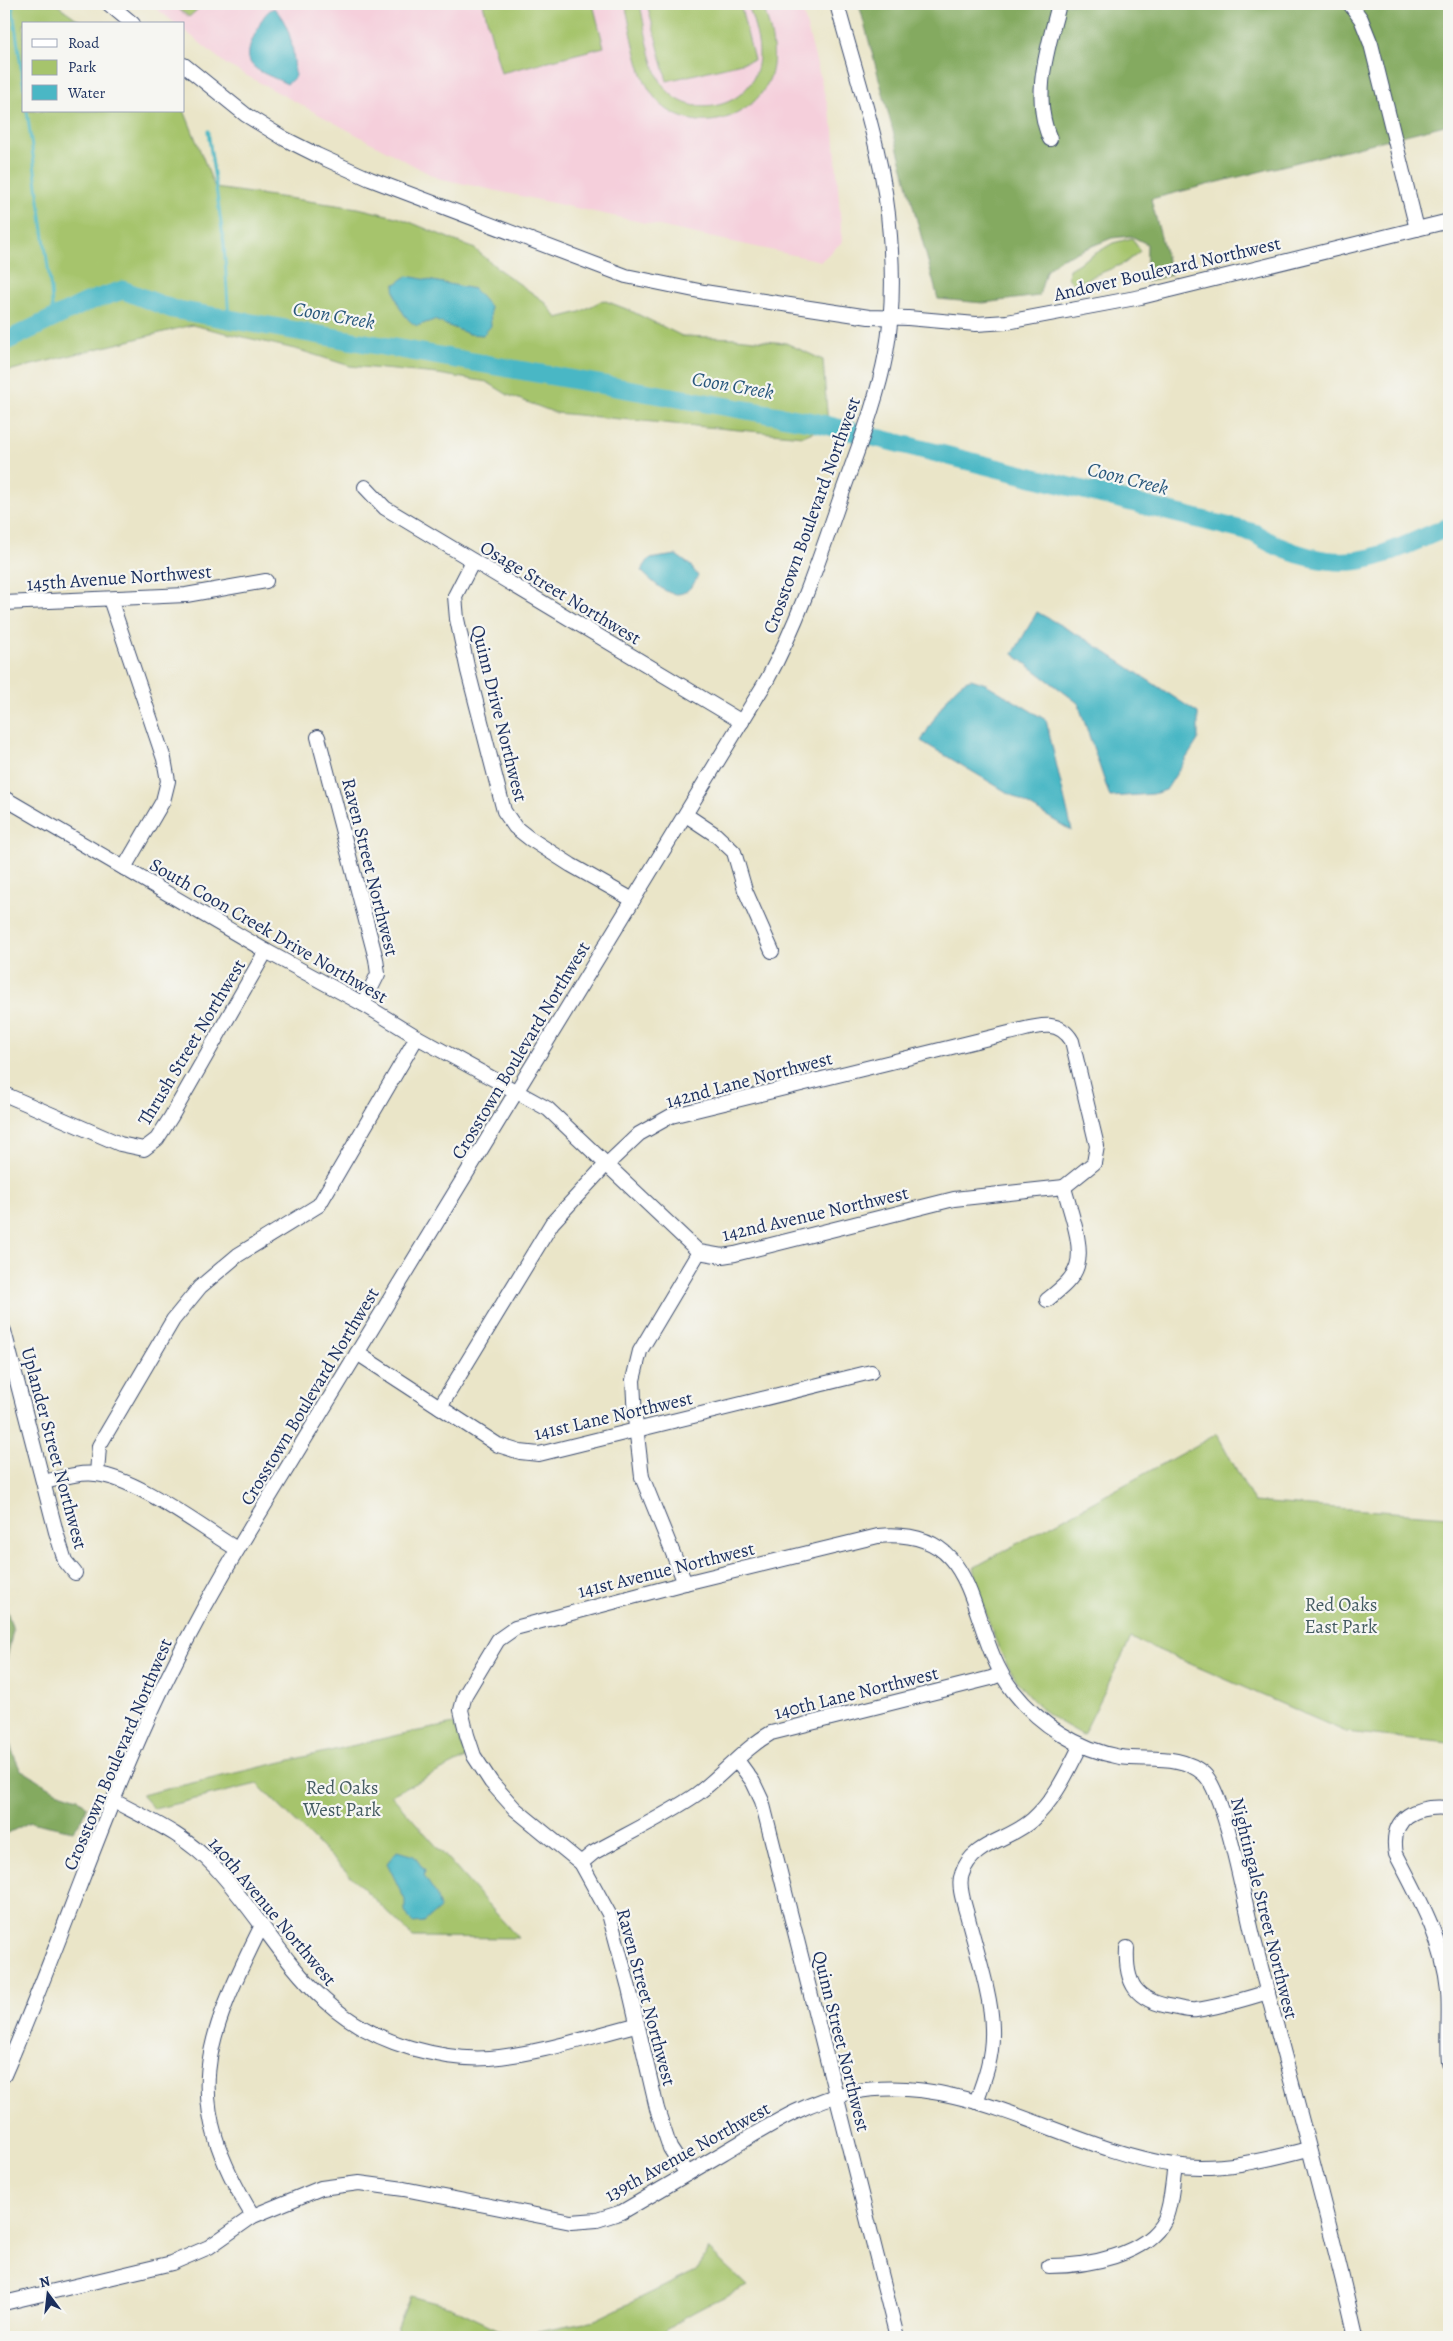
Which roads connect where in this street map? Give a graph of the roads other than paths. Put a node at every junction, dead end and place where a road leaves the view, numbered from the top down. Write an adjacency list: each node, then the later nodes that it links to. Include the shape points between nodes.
1 (110, 4): 5 (street)
2 (837, 4): 10 (street, Crosstown Boulevard Northwest, via 886,192 892,258)
3 (1058, 4): 7 (street, via 1040,99 1043,123)
4 (1350, 4): 9 (street, via 1361,19 1371,44)
5 (131, 22)
6 (185, 66): 10 (street, Andover Boulevard Northwest, via 246,115 317,155 370,179 626,276 704,292 869,318)
7 (1050, 139)
8 (1449, 221): 9 (street, Andover Boulevard Northwest)
9 (1417, 229): 10 (street, Andover Boulevard Northwest, via 1141,297 1007,322 976,324)
10 (890, 318): 16 (street, Crosstown Boulevard Northwest, via 886,352 870,409 800,610 772,671)
11 (365, 487): 12 (street, Osage Street Northwest, via 385,508)
12 (473, 561): 16 (street, Osage Street Northwest); 21 (street, Quinn Drive Northwest, via 455,596 457,619 504,811 515,827 530,838)
13 (266, 581): 14 (street, 145th Avenue Northwest, via 186,595)
14 (110, 598): 15 (street, 145th Avenue Northwest); 20 (street, via 164,759 168,781 163,801)
15 (4, 603)
16 (742, 722): 19 (street, Crosstown Boulevard Northwest)
17 (318, 737): 24 (street, Raven Street Northwest, via 376,959 378,974)
18 (4, 798): 20 (street, South Coon Creek Drive Northwest)
19 (686, 815): 21 (street, Crosstown Boulevard Northwest); 23 (street, via 734,852 744,890)
20 (124, 868): 22 (street, South Coon Creek Drive Northwest)
21 (633, 900): 26 (street, Crosstown Boulevard Northwest)
22 (266, 951): 24 (street, South Coon Creek Drive Northwest); 27 (street, Thrush Street Northwest, via 171,1117 157,1139 144,1149 120,1144)
23 (772, 951)
24 (363, 1004): 25 (street, South Coon Creek Drive Northwest)
25 (417, 1037): 26 (street, South Coon Creek Drive Northwest); 37 (street, via 319,1206 238,1255 200,1287 172,1320 99,1446)
26 (517, 1091): 28 (street, 142nd Avenue Northwest, via 556,1115); 33 (street, Crosstown Boulevard Northwest)
27 (4, 1094)
28 (607, 1164): 29 (street, 142nd Lane Northwest, via 639,1134 671,1116 1010,1033 1057,1026 1072,1041 1097,1146 1094,1163); 30 (street, 142nd Avenue Northwest); 35 (street, 142nd Lane Northwest, via 552,1223)
29 (1064, 1187): 30 (street, 142nd Avenue Northwest, via 954,1199 735,1254 722,1256); 31 (street, via 1080,1251 1077,1267 1065,1285)
30 (699, 1252): 36 (street, via 640,1351 634,1380)
31 (1047, 1300)
32 (4, 1331): 38 (street, Uplander Street Northwest)
33 (357, 1353): 35 (street, 141st Lane Northwest); 40 (street, Crosstown Boulevard Northwest)
34 (872, 1372): 36 (street, 141st Lane Northwest)
35 (440, 1407): 36 (street, 141st Lane Northwest, via 498,1445 520,1452 539,1454)
36 (636, 1430): 42 (street, via 642,1477)
37 (97, 1474): 38 (street, via 72,1475); 40 (street, via 143,1490)
38 (44, 1482): 41 (street, Uplander Street Northwest, via 65,1561)
39 (910, 1535): 42 (street, 141st Avenue Northwest, via 878,1536); 43 (street, Nightingale Street Northwest, via 936,1546 960,1570)
40 (237, 1550): 47 (street, Crosstown Boulevard Northwest, via 160,1694)
41 (75, 1573)
42 (685, 1583): 44 (street, 141st Avenue Northwest, via 515,1628 498,1640)
43 (1001, 1674): 45 (street, Nightingale Street Northwest, via 1038,1718); 46 (street, 140th Lane Northwest, via 771,1733 752,1744)
44 (465, 1695): 49 (street, Raven Street Northwest, via 462,1721 474,1756 487,1776 515,1809)
45 (1081, 1745): 52 (street, Nightingale Street Northwest, via 1119,1756 1186,1763 1205,1775 1215,1788); 57 (street, via 1053,1797 1031,1821 973,1854 961,1876 992,2028 991,2061)
46 (737, 1760): 49 (street, 140th Lane Northwest, via 695,1795); 56 (street, Quinn Street Northwest, via 762,1801)
47 (114, 1801): 50 (street, 140th Avenue Northwest, via 189,1842 215,1866); 55 (street, Crosstown Boulevard Northwest)
48 (1449, 1808): 54 (street, via 1422,1808 1408,1815 1396,1832 1394,1844 1432,1924 1446,1975)
49 (580, 1863): 53 (street, Raven Street Northwest, via 609,1914 630,1988)
50 (262, 1926): 53 (street, 140th Avenue Northwest, via 316,1995 345,2018 385,2040 444,2057 488,2058 543,2049); 61 (street, via 234,1981 213,2034 207,2072 209,2111 217,2145 233,2184)
51 (1127, 1948): 52 (street, via 1126,1965 1135,1989 1145,1999 1165,2006 1194,2011)
52 (1268, 1992): 58 (street, Nightingale Street Northwest)
53 (636, 2025): 60 (street, Raven Street Northwest, via 670,2148)
54 (1449, 2063)
55 (4, 2075)
56 (836, 2097): 57 (street, 139th Avenue Northwest, via 875,2089 925,2090); 60 (street, 139th Avenue Northwest, via 806,2106); 64 (street, Quinn Street Northwest)
57 (976, 2102): 59 (street, 139th Avenue Northwest, via 1131,2156)
58 (1308, 2149): 59 (street, 139th Avenue Northwest, via 1234,2165); 65 (street, Nightingale Street Northwest)
59 (1175, 2166): 62 (street, via 1165,2218 1145,2242 1111,2258 1076,2266)
60 (687, 2174): 61 (street, 139th Avenue Northwest, via 622,2212 597,2220 571,2222 359,2183 321,2188)
61 (254, 2216): 63 (street, 139th Avenue Northwest, via 209,2247 172,2263)
62 (1049, 2266)
63 (4, 2303)
64 (897, 2337)
65 (1356, 2337)

